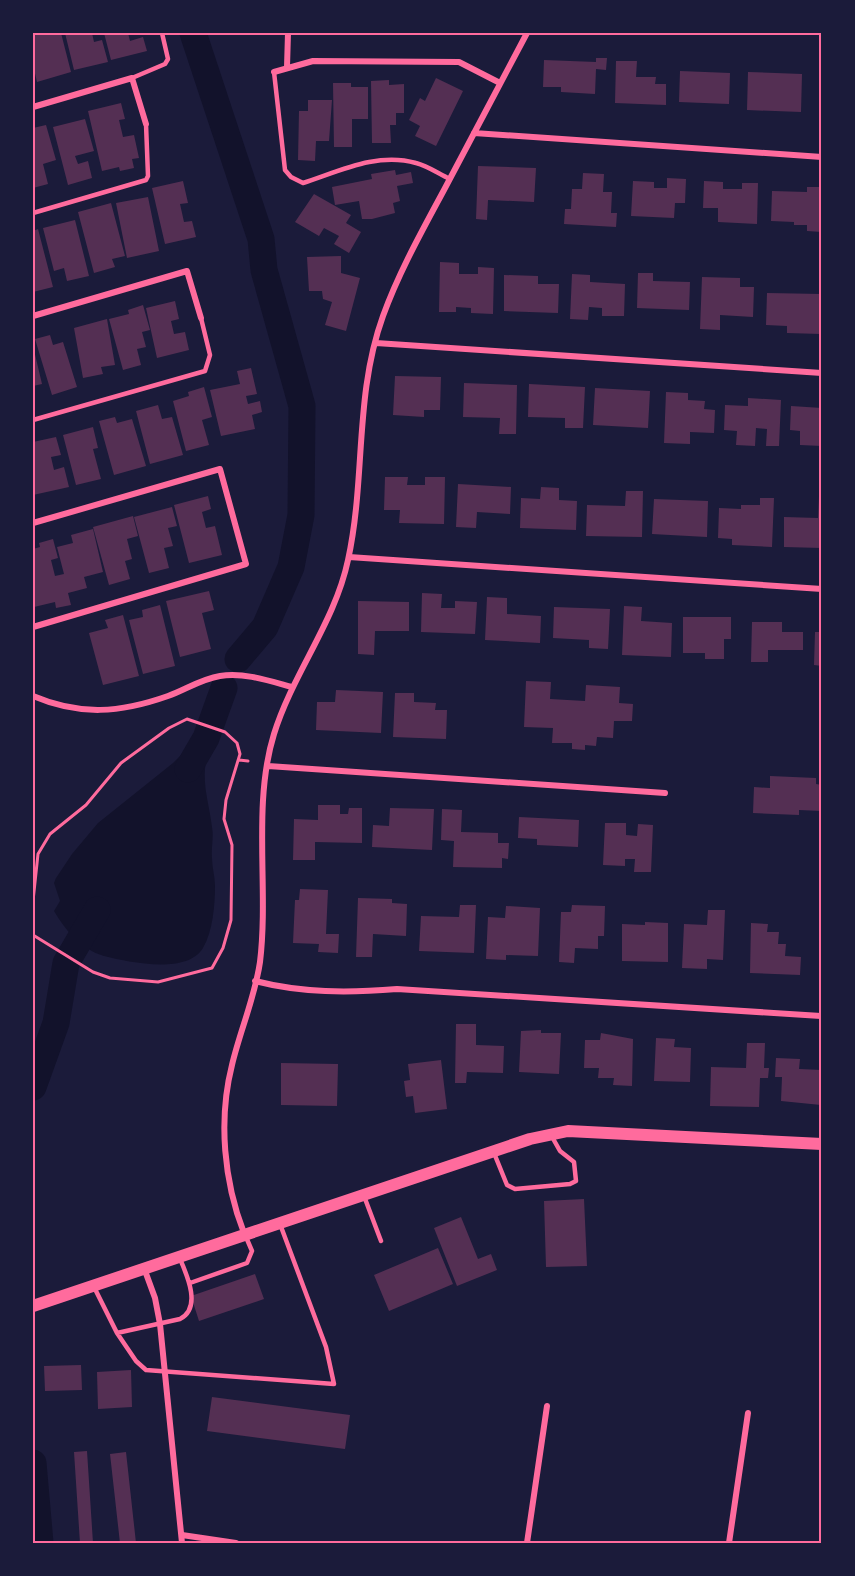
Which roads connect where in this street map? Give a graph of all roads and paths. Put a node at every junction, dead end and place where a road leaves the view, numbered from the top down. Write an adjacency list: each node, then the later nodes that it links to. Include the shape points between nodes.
1 (162, 33): 6 (lane, via 168,59 165,64)
2 (288, 33): 4 (street)
3 (527, 33): 7 (street)
4 (288, 68): 5 (street); 7 (street, via 313,61 459,62)
5 (274, 72): 12 (lane, via 282,156 291,177 303,183 364,162 392,159 417,163)
6 (132, 78): 8 (street); 9 (street)
7 (500, 83): 10 (street)
8 (33, 107)
9 (146, 124): 13 (lane, via 146,180)
10 (474, 133): 11 (street); 12 (street)
11 (822, 157)
12 (450, 179): 16 (street, via 402,270)
13 (33, 213)
14 (33, 316): 15 (street, via 187,271)
15 (201, 318): 18 (lane, via 210,355 205,371)
16 (376, 343): 17 (street); 20 (street, via 362,408)
17 (822, 373)
18 (33, 420)
19 (33, 523): 22 (street, via 220,469 246,564)
20 (349, 557): 21 (street); 23 (street, via 336,599)
21 (822, 589)
22 (33, 627)
23 (292, 687): 24 (street, via 260,678 220,676 124,709 87,712); 27 (street, via 273,738)
24 (33, 696)
25 (239, 760): 26 (path); 29 (path, via 237,743 219,729 182,721 121,763 86,806 54,829 38,854); 30 (path, via 226,800 225,819 232,845 231,920 215,964 149,982 101,976)
26 (248, 761)
27 (268, 766): 28 (street); 31 (street, via 262,935)
28 (665, 793)
29 (33, 901)
30 (33, 935)
31 (255, 981): 32 (street, via 330,993 397,989); 38 (street, via 231,1068 224,1120 233,1205)
32 (821, 1016)
33 (551, 1134): 34 (main road, via 666,1134); 35 (main road); 35 (lane, via 560,1151 574,1162 576,1181 570,1184 515,1189 507,1185)
34 (822, 1144)
35 (493, 1151): 36 (main road)
36 (363, 1194): 37 (main road); 39 (lane)
37 (279, 1222): 38 (main road); 47 (lane, via 326,1347 333,1384)
38 (244, 1233): 40 (main road); 42 (lane, via 252,1251 247,1263)
39 (381, 1241)
40 (179, 1256): 41 (main road); 42 (lane)
41 (144, 1268): 43 (main road); 45 (street)
42 (190, 1283): 45 (lane, via 190,1308 186,1316)
43 (93, 1286): 44 (main road); 46 (lane)
44 (39, 1304)
45 (159, 1324): 46 (lane); 47 (street)
46 (117, 1333): 47 (lane, via 135,1361 146,1370)
47 (164, 1371): 50 (street)
48 (547, 1406): 53 (street)
49 (748, 1413): 54 (street)
50 (182, 1535): 51 (street); 52 (street)
51 (182, 1543)
52 (236, 1543)
53 (527, 1543)
54 (729, 1543)

